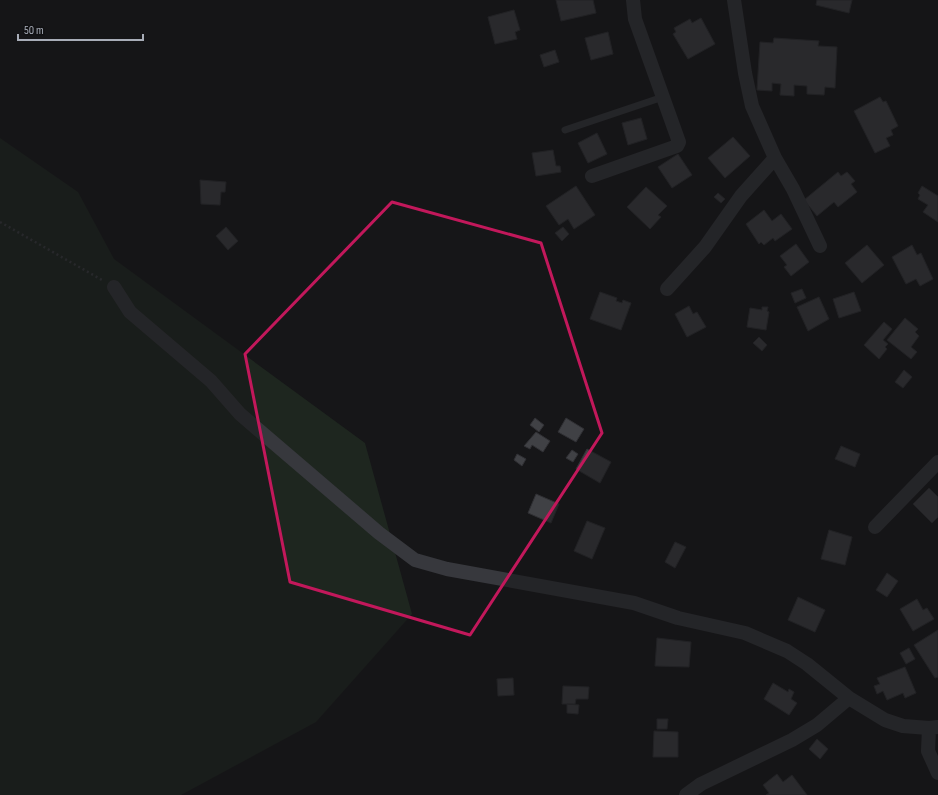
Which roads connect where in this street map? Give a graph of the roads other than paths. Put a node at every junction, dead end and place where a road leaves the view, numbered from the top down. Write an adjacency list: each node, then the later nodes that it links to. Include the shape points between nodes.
1 (633, 0): 3 (street, via 635,19)
2 (734, 0): 5 (street, via 752,106)
3 (663, 97): 4 (lane); 6 (street, via 678,135 677,146)
4 (565, 130)
5 (775, 158): 7 (street); 9 (street, via 741,196 705,247)
6 (592, 176)
7 (820, 246)
8 (114, 287): 12 (street, via 130,312 211,381 240,414 379,533 415,560 447,569 634,604 678,618 744,633 787,651)
9 (667, 289)
10 (938, 462): 11 (street)
11 (875, 527)
12 (849, 698): 13 (street, via 885,720 903,726); 15 (street, via 817,725 792,740 701,784)
13 (934, 728): 14 (street, via 928,751)
14 (938, 773)
15 (686, 795)

